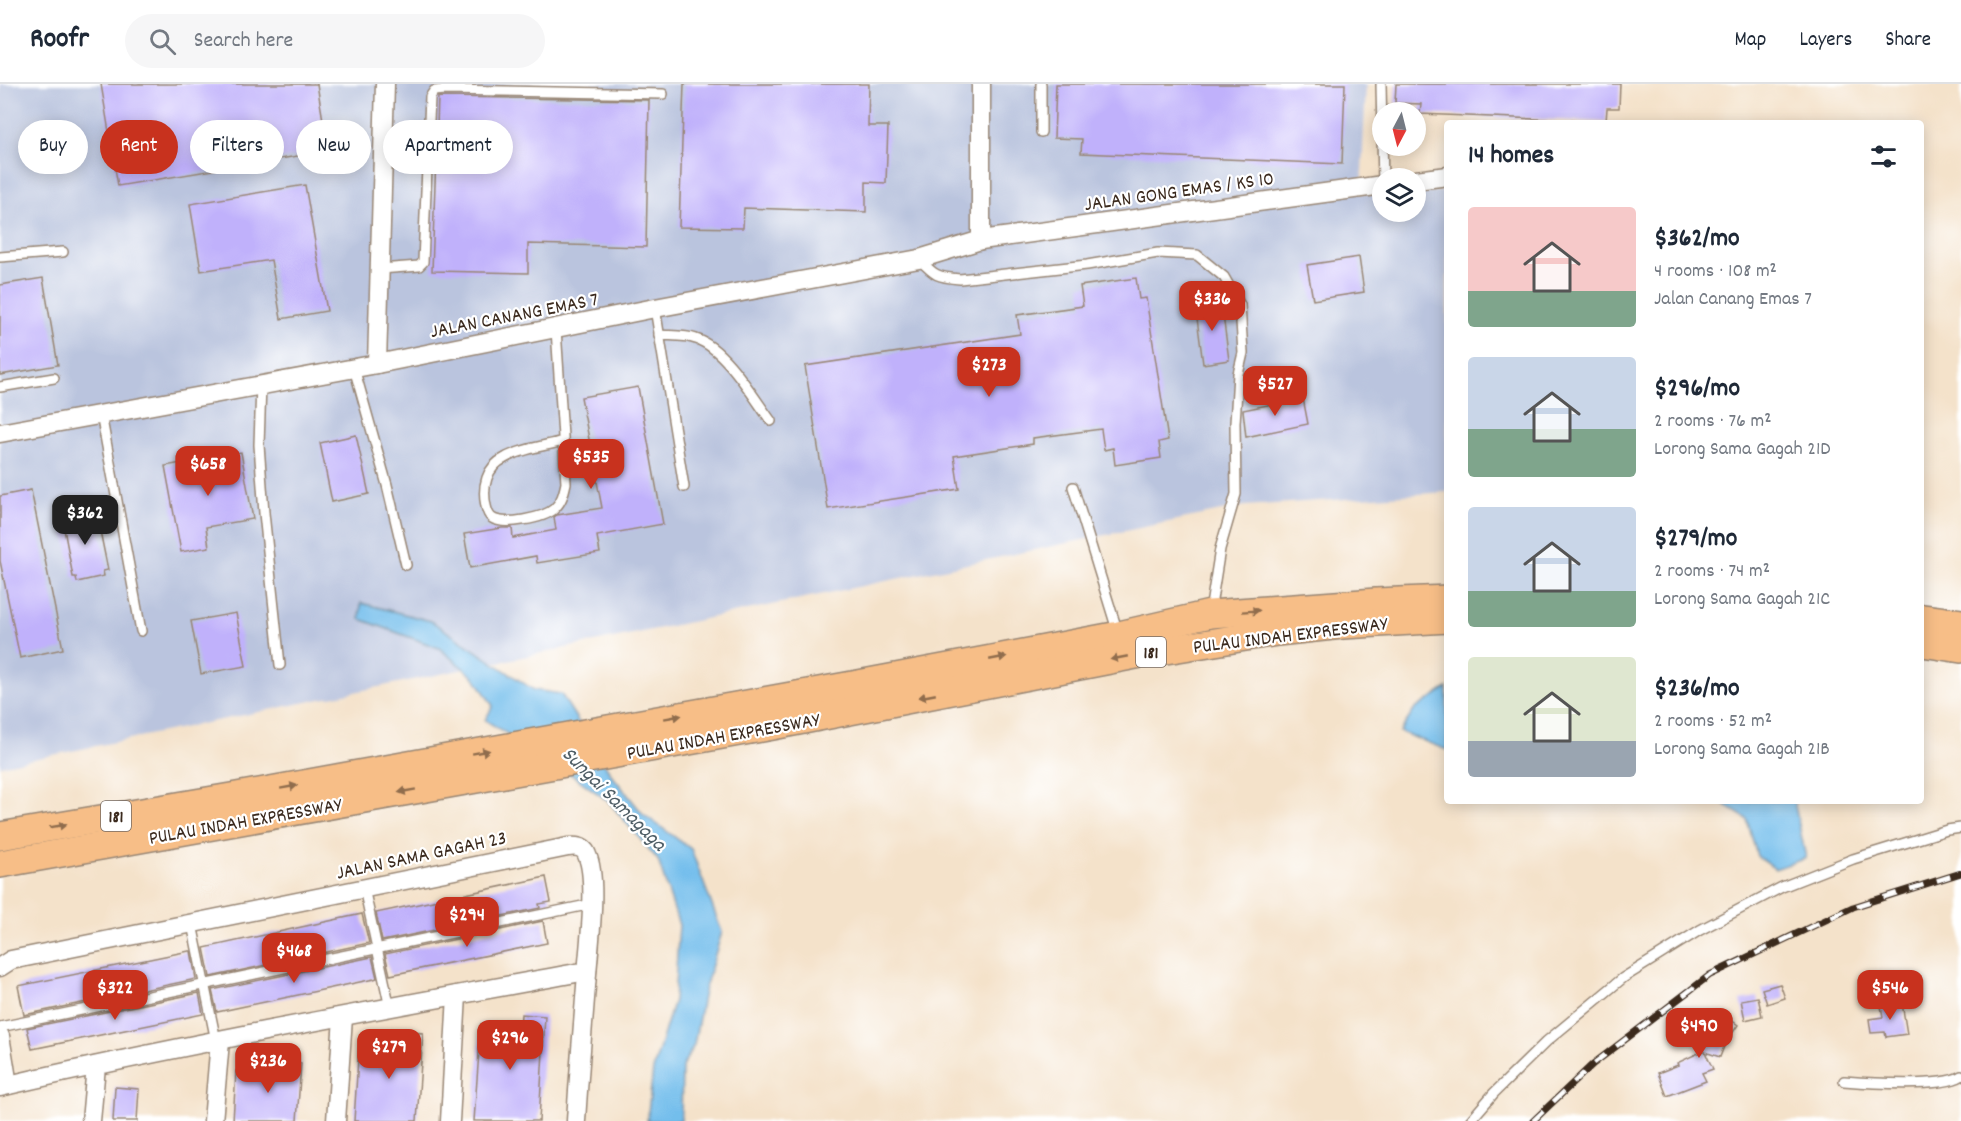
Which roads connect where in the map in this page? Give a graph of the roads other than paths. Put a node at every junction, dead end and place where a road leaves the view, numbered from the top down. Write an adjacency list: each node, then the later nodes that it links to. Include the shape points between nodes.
1 (385, 84): 15 (street)
2 (981, 84): 11 (street)
3 (1041, 84): 6 (lane)
4 (1381, 84): 7 (lane)
5 (663, 94): 15 (lane, via 434,92 430,97 423,262 419,266)
6 (1041, 132)
7 (1383, 168)
8 (1444, 176): 9 (street)
9 (1426, 179)
10 (1372, 187): 11 (street, JALAN GONG EMAS / KS 10)
11 (981, 240): 14 (street, JALAN CANANG EMAS 7)
12 (63, 252): 13 (lane)
13 (0, 257)
14 (919, 259): 16 (street, JALAN CANANG EMAS 7); 32 (lane, via 934,274 960,279 1158,253 1197,255 1224,278 1240,305 1243,353 1235,423 1236,494 1220,549)
15 (380, 269): 19 (street)
16 (655, 308): 17 (street, JALAN CANANG EMAS 7); 18 (lane)
17 (556, 329): 19 (street, JALAN CANANG EMAS 7); 27 (lane)
18 (659, 335): 25 (lane, via 697,339 713,349 734,369); 28 (lane)
19 (377, 364): 20 (street, JALAN CANANG EMAS 7)
20 (354, 368): 22 (street, JALAN CANANG EMAS 7); 30 (lane)
21 (54, 378): 23 (lane)
22 (261, 384): 24 (street, JALAN CANANG EMAS 7); 40 (lane, via 259,445)
23 (0, 387)
24 (101, 414): 26 (street, JALAN CANANG EMAS 7); 36 (lane)
25 (771, 421)
26 (0, 433)
27 (563, 441): 27 (lane, via 506,457 492,467 485,482 488,514 503,521 538,518 555,508 566,483)
28 (684, 487)
29 (1073, 487): 37 (lane)
30 (406, 565)
31 (1444, 599): 32 (main road, PULAU INDAH EXPRESSWAY / 181, one-way to 31)
32 (1210, 614): 37 (main road, PULAU INDAH EXPRESSWAY / 181)
33 (1924, 618): 35 (main road)
34 (1444, 619): 41 (main road, PULAU INDAH EXPRESSWAY / 181, one-way to 41, via 1266,634)
35 (1961, 623)
36 (141, 631)
37 (1119, 635): 41 (main road, PULAU INDAH EXPRESSWAY / 181, one-way to 37)
38 (1924, 643): 39 (main road)
39 (1961, 649)
40 (280, 665)
41 (858, 697): 42 (main road, PULAU INDAH EXPRESSWAY / 181)
42 (232, 810): 44 (main road, PULAU INDAH EXPRESSWAY / 181, one-way to 42); 45 (main road, PULAU INDAH EXPRESSWAY / 181)
43 (1961, 828): 70 (lane, via 1853,859 1782,887 1700,930 1623,978 1547,1041)
44 (0, 836)
45 (28, 860): 46 (main road, PULAU INDAH EXPRESSWAY / 181); 47 (main road)
46 (0, 864)
47 (0, 870)
48 (364, 888): 49 (street, JALAN SAMA GAGAH 23, via 578,846 588,856); 50 (street, JALAN SAMA GAGAH 23); 51 (lane)
49 (592, 904): 51 (lane); 53 (street, JALAN SAMA GAGAH 23)
50 (192, 924): 52 (street, JALAN SAMA GAGAH 23, via 11,960); 54 (lane)
51 (377, 948): 54 (lane); 56 (lane)
52 (0, 967)
53 (587, 971): 55 (street); 69 (street, JALAN SAMA GAGAH 23)
54 (204, 984): 58 (lane); 60 (lane)
55 (457, 995): 56 (street); 68 (street)
56 (390, 1008): 57 (street)
57 (343, 1017): 60 (street); 67 (street)
58 (0, 1027)
59 (0, 1036): 64 (street)
60 (218, 1041): 61 (street); 66 (street)
61 (96, 1066): 64 (street); 65 (street)
62 (1961, 1076): 63 (lane, via 1896,1084)
63 (1845, 1081)
64 (4, 1086)
65 (91, 1121)
66 (213, 1121)
67 (336, 1121)
68 (450, 1121)
69 (576, 1121)
70 (1470, 1121)

